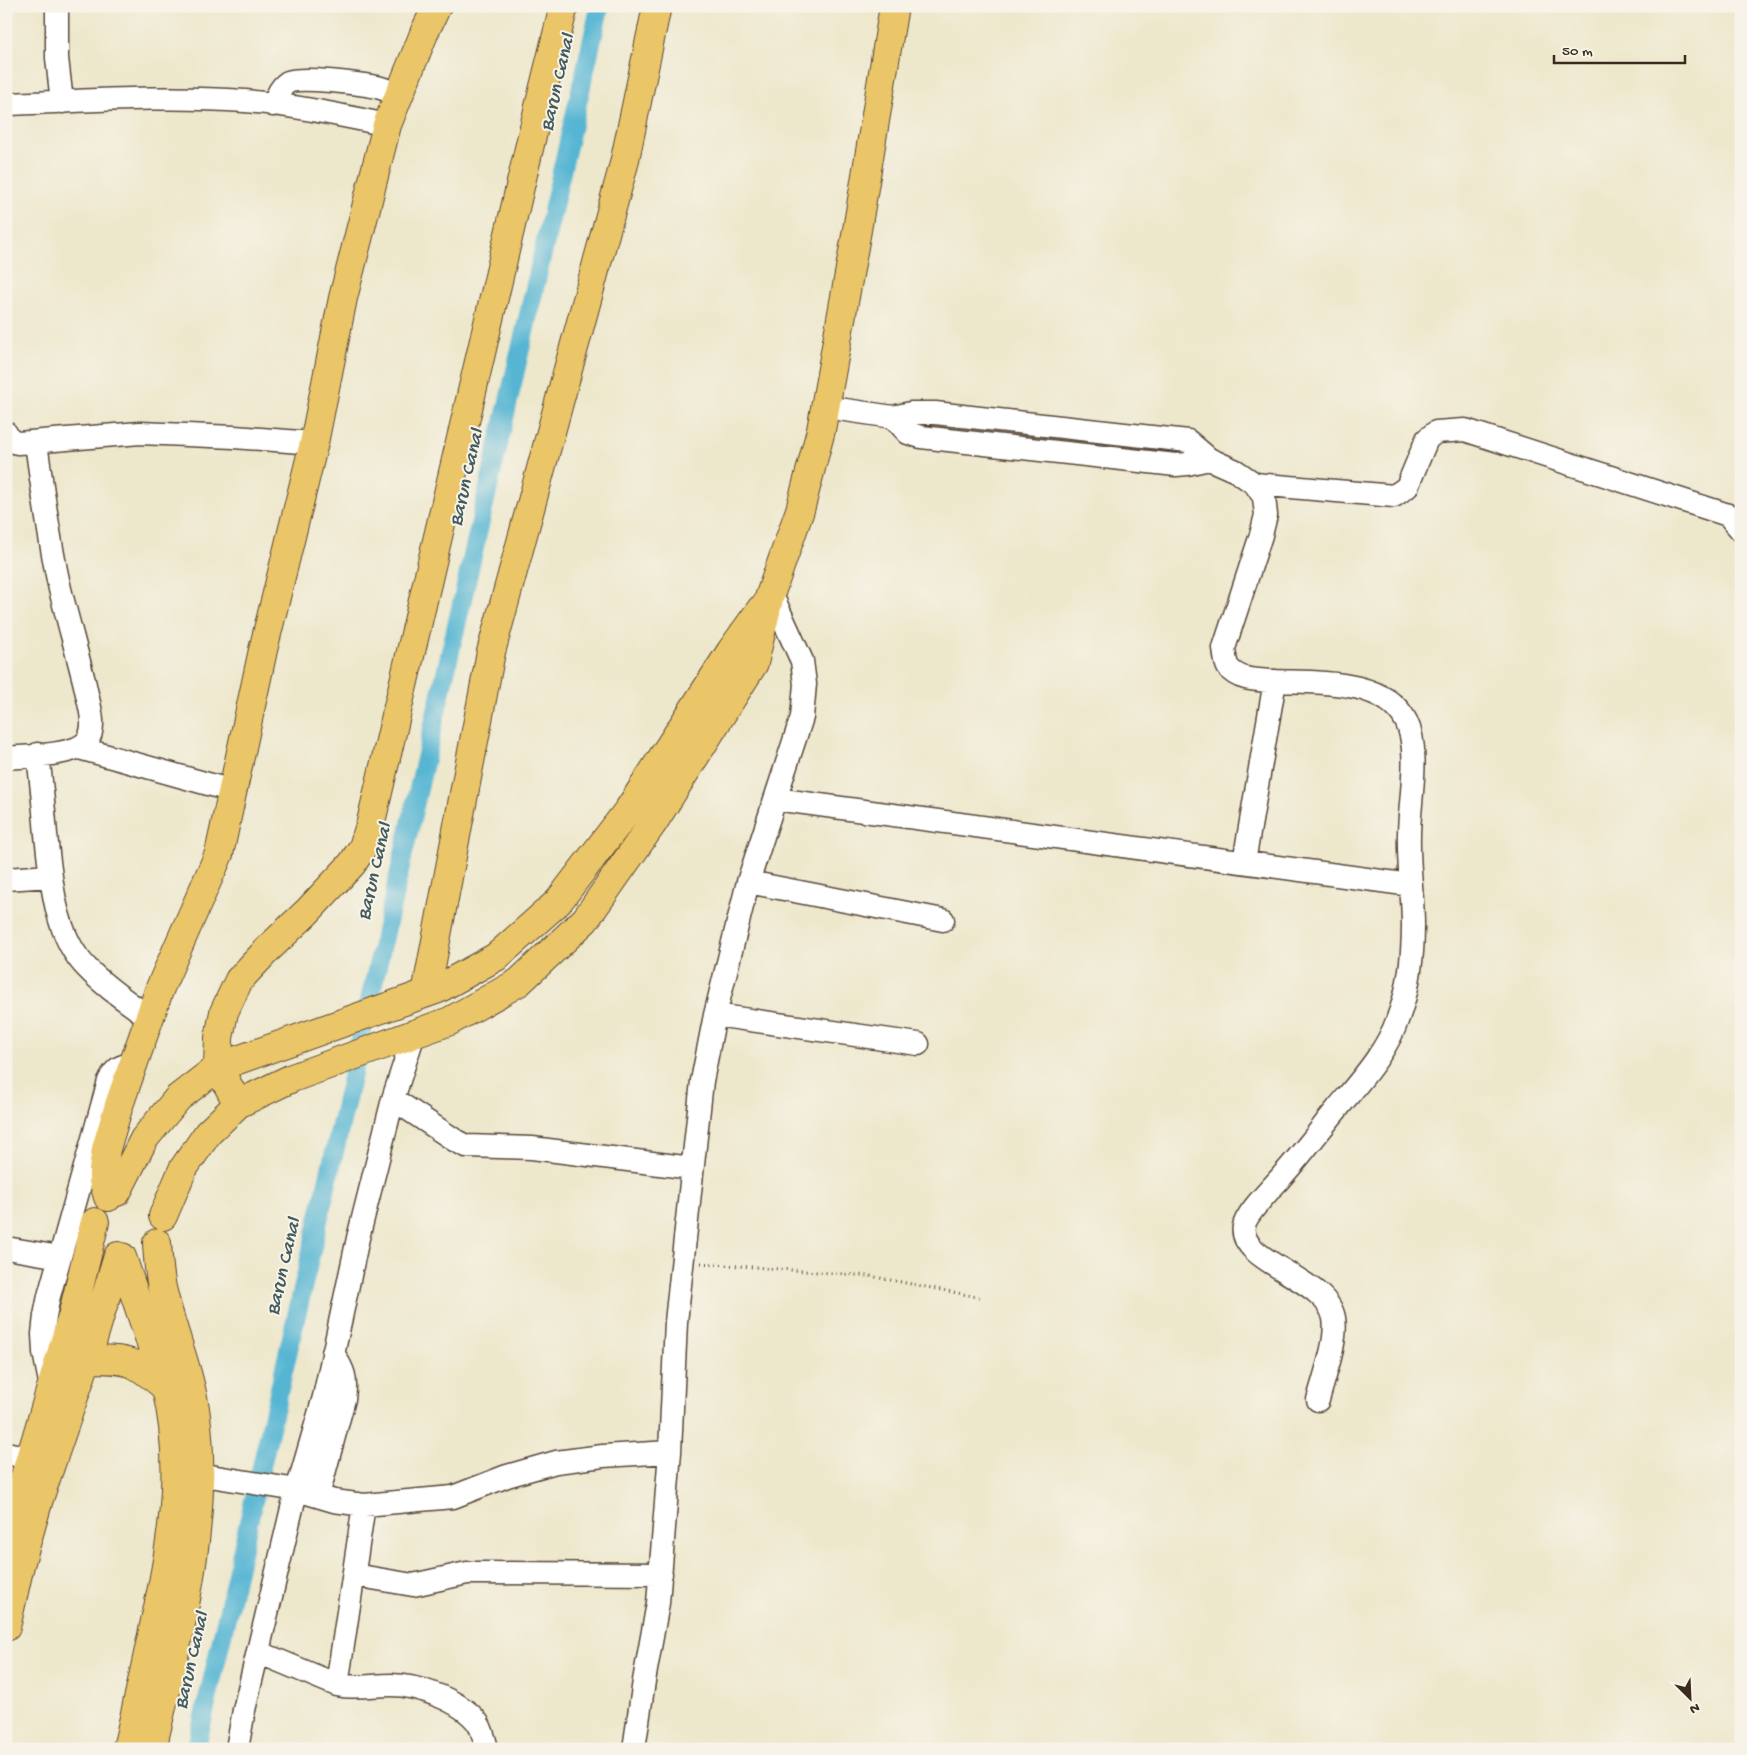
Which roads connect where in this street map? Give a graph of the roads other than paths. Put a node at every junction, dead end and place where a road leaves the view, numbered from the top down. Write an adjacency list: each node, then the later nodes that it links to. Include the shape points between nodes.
1 (57, 6): 7 (street, via 57,58)
2 (437, 6): 6 (main road)
3 (564, 6): 36 (main road, via 372,822 363,847 352,864 239,980 224,1012)
4 (657, 6): 30 (main road, via 622,173 492,652)
5 (894, 6): 11 (main road)
6 (399, 94): 9 (street, via 364,85 289,81); 10 (main road)
7 (62, 102): 8 (street); 9 (street, via 170,98)
8 (6, 104)
9 (273, 104): 10 (street)
10 (387, 125): 14 (main road, via 344,298)
11 (825, 407): 15 (street, via 892,417 936,413 1188,441 1209,459); 17 (main road, via 800,510)
12 (6, 433): 13 (street, via 10,441)
13 (36, 442): 14 (street, via 140,433); 19 (street, via 54,559 92,721 92,732)
14 (314, 443): 22 (main road)
15 (1255, 484): 16 (street, via 1394,496 1407,487 1427,439 1436,432 1465,430 1728,515); 18 (street, via 1264,497 1266,515 1253,565 1224,648 1229,669 1238,676)
16 (1741, 530)
17 (770, 595): 23 (street, via 802,661 805,684 802,717); 30 (main road, via 629,809 558,902 496,957 438,989); 33 (main road, via 754,663 653,823 585,920 519,982 450,1021)
18 (1275, 681): 24 (street); 28 (street, via 1336,684 1362,689 1395,705 1407,722 1412,740 1408,836)
19 (79, 748): 20 (street); 22 (street)
20 (38, 754): 21 (street); 25 (street)
21 (6, 758)
22 (232, 791): 32 (main road, via 219,854)
23 (775, 799): 24 (street); 27 (street)
24 (1244, 862): 28 (street)
25 (50, 876): 26 (street); 32 (street, via 57,913 74,952 86,968 110,989)
26 (6, 879)
27 (748, 882): 29 (street); 31 (street)
28 (1411, 885): 50 (street, via 1413,925 1408,981 1390,1036 1351,1092 1244,1223 1243,1234 1253,1249 1317,1292 1333,1314 1336,1331)
29 (943, 920)
30 (414, 997): 36 (main road)
31 (715, 1015): 34 (street); 39 (street, via 702,1081)
32 (150, 1018): 35 (main road)
33 (404, 1038): 37 (street); 38 (main road, via 292,1078)
34 (918, 1044)
35 (135, 1063): 40 (main road, via 106,1149 103,1170); 45 (street, via 120,1066 109,1081)
36 (218, 1067): 38 (main road); 40 (main road, via 178,1098 144,1139)
37 (393, 1099): 39 (street, via 466,1146 532,1148); 54 (street, via 358,1238)
38 (238, 1104): 41 (main road, via 208,1133 183,1169)
39 (692, 1168): 51 (street, via 676,1322)
40 (113, 1194): 41 (main road, via 126,1190 145,1193 153,1199); 42 (main road, via 102,1204)
41 (162, 1216): 43 (main road, via 163,1225)
42 (95, 1222): 46 (main road, via 99,1240); 48 (main road)
43 (157, 1243): 46 (main road, via 142,1255); 53 (main road, via 163,1292 196,1416)
44 (6, 1248): 45 (street)
45 (60, 1256): 48 (street, via 43,1334)
46 (120, 1256): 47 (main road); 49 (main road)
47 (87, 1360): 49 (main road, via 131,1362 144,1368); 59 (main road, via 39,1499)
48 (51, 1387): 52 (main road)
49 (166, 1388): 62 (main road, via 176,1470 172,1525 163,1584)
50 (1318, 1400)
51 (670, 1452): 55 (street, via 556,1462 506,1476 453,1497); 57 (street)
52 (18, 1456): 56 (main road)
53 (198, 1474): 54 (street); 63 (main road, via 198,1517 186,1603)
54 (307, 1493): 55 (street); 60 (street)
55 (364, 1505): 58 (street)
56 (6, 1540)
57 (661, 1574): 58 (street, via 481,1572 413,1585); 66 (street)
58 (354, 1575): 61 (street)
59 (6, 1626)
60 (258, 1652): 61 (street); 64 (street)
61 (337, 1685): 65 (street, via 348,1688 406,1686 454,1703 479,1725)
62 (126, 1749)
63 (152, 1749)
64 (237, 1749)
65 (487, 1749)
66 (634, 1749)

